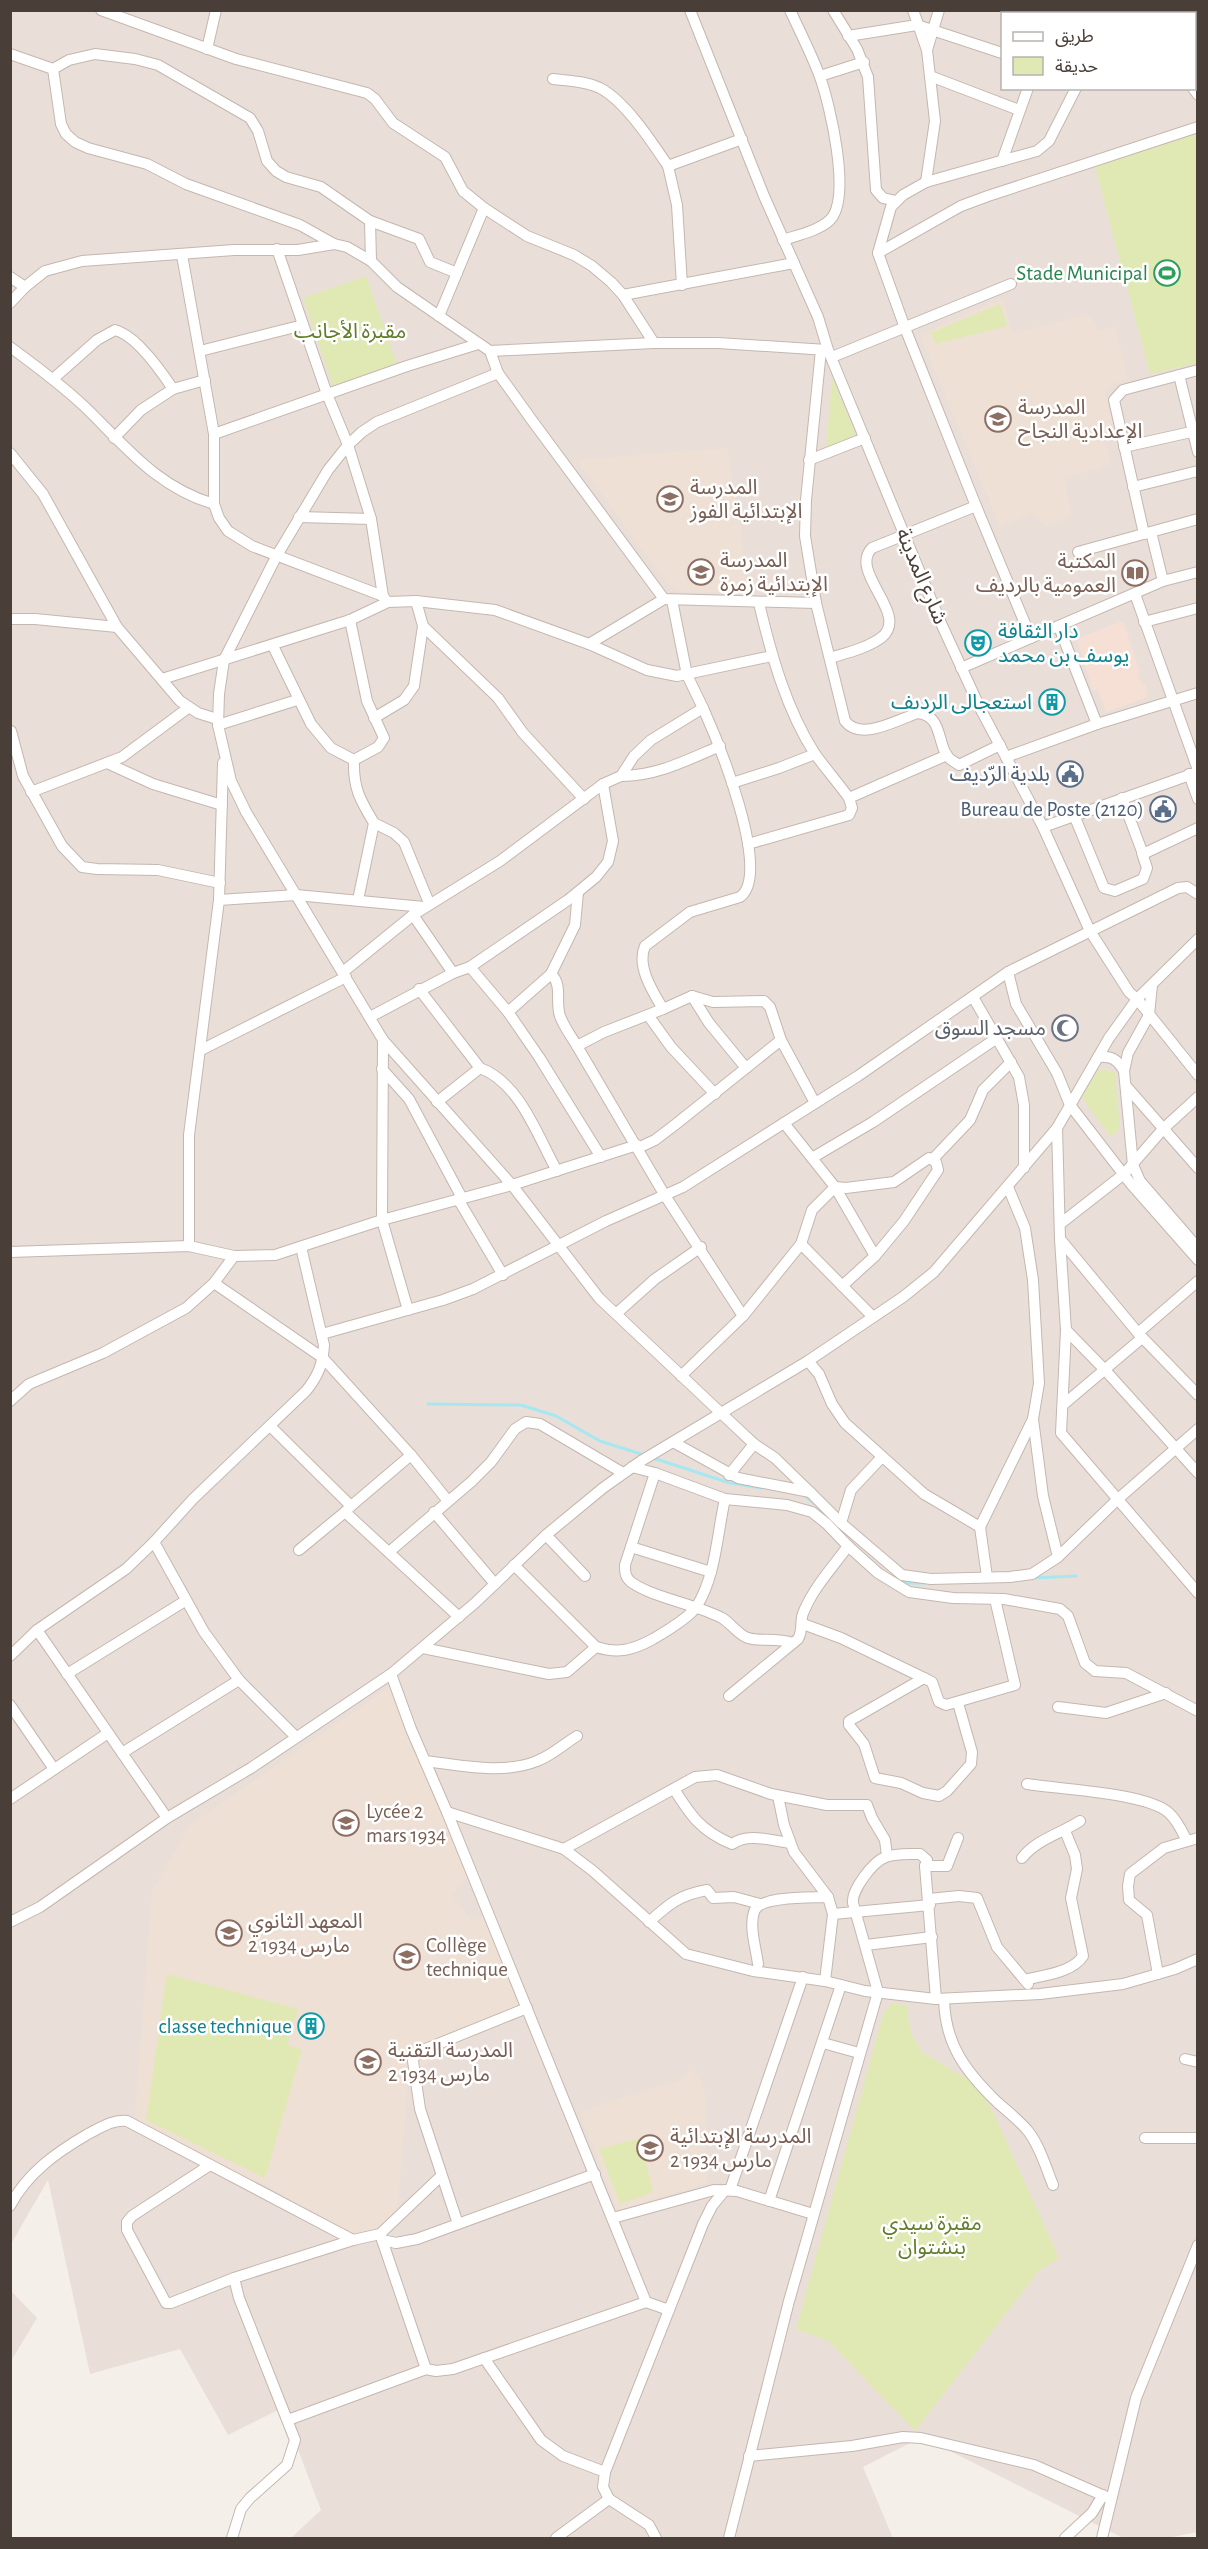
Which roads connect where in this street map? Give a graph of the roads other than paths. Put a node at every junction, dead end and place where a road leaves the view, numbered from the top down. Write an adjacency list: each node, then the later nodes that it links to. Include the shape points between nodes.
1 (101, 10): 11 (street)
2 (216, 10): 11 (street)
3 (690, 10): 24 (street, شارع المدينة)
4 (790, 10): 17 (street)
5 (833, 10): 10 (street)
6 (913, 10): 8 (street)
7 (939, 10): 9 (street)
8 (917, 25): 9 (street); 10 (street); 12 (street)
9 (933, 29): 12 (street); 13 (street)
10 (848, 36): 15 (street)
11 (207, 49): 29 (street, via 286,74 367,93 393,123 445,157 463,190)
12 (927, 50): 18 (street)
13 (1001, 53)
14 (10, 54): 16 (street)
15 (861, 63): 17 (street); 28 (street, via 871,96 876,190)
16 (53, 69): 30 (street, via 69,60 95,54 158,65 250,118 267,161 276,171 321,187); 32 (street, via 61,124 75,142 147,164 186,184 300,225)
17 (822, 75): 31 (street, via 832,117 840,184 837,202 834,214 822,226)
18 (930, 76): 22 (street); 27 (street, via 935,121)
19 (554, 79): 26 (street, via 583,82 613,97)
20 (1027, 90): 22 (street)
21 (1075, 90): 25 (street, via 1049,141 1037,151)
22 (1019, 110): 25 (street)
23 (1197, 127): 34 (street, via 979,199)
24 (742, 139): 26 (street); 31 (street, شارع المدينة)
25 (1002, 161): 27 (street)
26 (668, 166): 41 (street, via 677,205)
27 (926, 182): 28 (street)
28 (894, 204): 34 (street)
29 (484, 208): 38 (street); 43 (street, via 527,236 592,266)
30 (370, 221): 36 (street); 38 (street, via 419,239 430,262)
31 (783, 240): 37 (street, شارع المدينة)
32 (334, 244): 33 (street); 36 (street)
33 (277, 249): 35 (street); 46 (street)
34 (878, 253): 47 (street)
35 (182, 255): 42 (street, via 82,261 45,271); 51 (street)
36 (371, 261): 45 (street, via 397,287)
37 (794, 263): 41 (street); 53 (street, شارع المدينة, via 818,317)
38 (457, 273): 45 (street)
39 (10, 277): 42 (street)
40 (1011, 284): 47 (street)
41 (682, 285): 43 (street)
42 (25, 287): 44 (street)
43 (623, 295): 48 (street)
44 (10, 303)
45 (439, 316): 49 (street)
46 (303, 325): 51 (street); 60 (street)
47 (905, 328): 53 (street); 73 (street)
48 (654, 343): 52 (street); 53 (street, via 718,343)
49 (478, 344): 52 (street); 60 (street)
50 (10, 347): 57 (street)
51 (200, 351): 58 (street)
52 (490, 351): 55 (street)
53 (823, 352): 64 (street, شارع المدينة); 69 (street)
54 (1197, 370): 56 (street)
55 (498, 373): 65 (street, via 377,422); 85 (street)
56 (1179, 375): 61 (street); 66 (street, via 1123,390 1116,396 1115,409)
57 (53, 379): 59 (street, via 97,340 115,330 152,360); 63 (street)
58 (205, 380): 59 (street); 62 (street)
59 (173, 389): 63 (street, via 141,410)
60 (327, 394): 62 (street); 65 (street)
61 (1191, 432): 66 (street); 67 (street)
62 (214, 434): 72 (street)
63 (114, 438): 72 (street, via 170,486)
64 (865, 438): 69 (street); 78 (street, شارع المدينة)
65 (348, 445): 74 (street); 75 (street)
66 (1124, 447): 71 (street)
67 (1197, 452)
68 (10, 453): 94 (street, via 47,501)
69 (810, 460): 88 (street, via 805,536)
70 (1197, 471): 71 (street)
71 (1133, 487): 77 (street)
72 (214, 504): 80 (street, via 228,531)
73 (976, 506): 78 (street); 96 (street)
74 (299, 517): 75 (street); 80 (street)
75 (371, 519): 84 (street)
76 (1197, 519): 77 (street)
77 (1147, 533): 79 (street); 82 (street)
78 (905, 535): 100 (street, via 872,548 866,560 889,616 888,629 880,639); 102 (street, شارع المدينة)
79 (1078, 552)
80 (276, 557): 84 (street); 101 (street)
81 (1197, 572): 82 (street)
82 (1163, 581): 83 (street)
83 (1135, 594): 92 (street); 95 (street)
84 (386, 599): 86 (street); 91 (street)
85 (668, 599): 87 (street); 97 (street); 103 (street)
86 (416, 602): 93 (street); 97 (street, via 495,610)
87 (762, 603): 88 (street); 99 (street)
88 (816, 603): 100 (street)
89 (1197, 608): 92 (street)
90 (10, 619): 94 (street)
91 (350, 620): 98 (street); 110 (street, via 361,682)
92 (1144, 622): 107 (street)
93 (423, 626): 110 (street, via 414,686 404,700); 129 (street, via 498,699 523,733)
94 (117, 627): 104 (street)
95 (1059, 627): 96 (street); 112 (street)
96 (1031, 638): 102 (street)
97 (589, 644): 103 (street, via 647,670)
98 (273, 646): 101 (street); 106 (street)
99 (772, 656): 103 (street); 118 (street, via 793,712)
100 (830, 658): 119 (street, via 849,726 866,731 924,714 937,725)
101 (224, 660): 104 (street); 111 (street)
102 (961, 668): 114 (street, شارع المدينة)
103 (687, 675): 109 (street)
104 (162, 679): 108 (street)
105 (1197, 693): 107 (street)
106 (297, 700): 111 (street); 121 (street, via 320,737)
107 (1172, 701): 112 (street); 116 (street)
108 (188, 708): 111 (street); 122 (street, via 135,749)
109 (703, 708): 115 (street); 124 (street, via 641,748)
110 (374, 718): 121 (street, via 383,742)
111 (218, 722): 117 (street)
112 (1097, 724): 120 (street)
113 (11, 731): 127 (street, via 17,760)
114 (1000, 745): 119 (street, via 959,765); 120 (street, شارع المدينة)
115 (720, 746): 124 (street, via 658,772); 125 (street)
116 (1194, 749): 123 (street)
117 (224, 751): 132 (street); 141 (street, via 231,781 246,812)
118 (815, 754): 125 (street); 128 (street)
119 (947, 755): 128 (street)
120 (1006, 758): 135 (street, شارع المدينة)
121 (354, 760): 134 (street, via 358,794)
122 (107, 763): 127 (street); 132 (street, via 153,784)
123 (1195, 772): 130 (street); 131 (street)
124 (621, 776): 126 (street)
125 (732, 783): 137 (street)
126 (603, 784): 129 (street); 140 (street, via 613,841 608,862)
127 (31, 792): 139 (street, via 62,846 82,867 158,870)
128 (850, 797): 137 (street, via 849,814)
129 (584, 798): 145 (street, via 500,861)
130 (1122, 798): 133 (street); 138 (street)
131 (1197, 799)
132 (222, 805): 139 (street)
133 (1074, 815): 135 (street); 138 (street, via 1104,888 1115,891 1143,879 1147,868)
134 (374, 824): 144 (street); 145 (street, via 404,842)
135 (1043, 827): 147 (street, شارع المدينة)
136 (1197, 828): 138 (street)
137 (748, 844): 159 (street, via 747,892 690,912 645,946 642,963)
138 (1142, 853)
139 (220, 883): 143 (street)
140 (578, 892): 149 (street); 153 (street, via 575,925)
141 (296, 894): 143 (street); 144 (street); 152 (street)
142 (1197, 894): 147 (street, via 1186,887 1178,888)
143 (219, 900): 168 (street)
144 (358, 900): 145 (street)
145 (427, 905): 146 (street)
146 (413, 915): 150 (street); 152 (street)
147 (1090, 931): 151 (street); 158 (street, شارع المدينة)
148 (1197, 939): 154 (street)
149 (470, 967): 150 (street); 160 (street)
150 (453, 973): 155 (street)
151 (1006, 973): 156 (street); 181 (street, via 1016,1004 1057,1073)
152 (345, 974): 163 (street); 168 (street)
153 (551, 974): 160 (street); 167 (street, via 560,998 559,1014)
154 (1152, 985): 158 (street); 162 (street)
155 (419, 989): 163 (street); 171 (street)
156 (976, 995): 164 (street); 180 (street)
157 (692, 996): 159 (street); 166 (street, via 713,1002 764,1001 770,1007); 172 (street)
158 (1137, 999): 162 (street, شارع المدينة); 169 (street)
159 (663, 1009): 161 (street)
160 (508, 1012): 186 (street)
161 (648, 1015): 167 (street); 177 (street, via 671,1047)
162 (1149, 1015): 174 (street, via 1128,1053); 175 (street, شارع المدينة)
163 (370, 1017): 165 (street)
164 (997, 1038): 170 (street); 187 (street)
165 (383, 1040): 173 (street); 179 (street)
166 (781, 1040): 172 (street); 180 (street)
167 (577, 1046): 185 (street)
168 (201, 1050): 204 (street, via 189,1135)
169 (1098, 1057): 174 (street, via 1118,1059); 181 (street)
170 (1011, 1062): 188 (street, via 983,1090 970,1120); 189 (street, via 1020,1077 1023,1097)
171 (480, 1068): 179 (street); 192 (street, via 503,1080)
172 (746, 1068): 177 (street)
173 (382, 1069): 198 (street, via 409,1099); 199 (street)
174 (1124, 1071): 176 (street)
175 (1197, 1075)
176 (1125, 1086): 184 (street); 190 (street)
177 (715, 1094): 185 (street, via 655,1140)
178 (1197, 1097): 184 (street)
179 (437, 1102): 194 (street)
180 (815, 1103): 182 (street)
181 (1070, 1105): 183 (street); 193 (street)
182 (784, 1123): 187 (street); 197 (street, via 700,1178)
183 (1058, 1128): 189 (street); 200 (street)
184 (1163, 1129): 190 (street); 191 (street)
185 (638, 1147): 186 (street); 197 (street)
186 (601, 1157): 192 (street)
187 (812, 1158): 195 (street)
188 (933, 1159): 195 (street, via 894,1182); 210 (street, via 938,1170)
189 (1026, 1165): 196 (street)
190 (1133, 1165): 193 (street); 207 (street, via 1140,1181)
191 (1197, 1168)
192 (557, 1171): 194 (street)
193 (1124, 1174): 200 (street); 211 (street)
194 (512, 1185): 198 (street); 203 (street)
195 (835, 1187): 202 (street, via 812,1209); 210 (street)
196 (1008, 1187): 219 (street, via 934,1272); 231 (street, via 1025,1228 1033,1280 1039,1383)
197 (664, 1194): 203 (street); 206 (street)
198 (460, 1198): 199 (street); 212 (street)
199 (382, 1220): 205 (street); 216 (street)
200 (1060, 1224): 201 (street)
201 (1060, 1239): 220 (street); 222 (street)
202 (801, 1244): 215 (street); 218 (street)
203 (558, 1245): 212 (street); 217 (street, via 585,1282)
204 (189, 1246): 208 (street); 209 (street)
205 (301, 1247): 209 (street, via 275,1255); 221 (street)
206 (701, 1247): 217 (street, via 655,1279); 218 (street)
207 (1197, 1248)
208 (10, 1252)
209 (234, 1256): 214 (street)
210 (875, 1256): 215 (street)
211 (1197, 1260)
212 (503, 1275): 216 (street)
213 (1197, 1281): 222 (street)
214 (214, 1283): 223 (street); 228 (street, via 168,1319 103,1353 29,1384)
215 (842, 1286): 219 (street)
216 (408, 1310): 221 (street)
217 (617, 1313): 226 (street)
218 (743, 1316): 226 (street)
219 (873, 1317): 224 (street)
220 (1066, 1330): 225 (street); 229 (street)
221 (322, 1334): 223 (street)
222 (1140, 1336): 225 (street); 227 (street)
223 (323, 1358): 232 (street, via 318,1375 306,1391); 237 (street)
224 (808, 1361): 230 (street); 238 (street, via 845,1423)
225 (1105, 1370): 229 (street); 236 (street)
226 (681, 1376): 230 (street)
227 (1197, 1395)
228 (10, 1401)
229 (1064, 1404): 245 (street, via 1061,1433)
230 (722, 1414): 234 (street); 235 (street)
231 (1033, 1419): 250 (street); 257 (street, via 1043,1496)
232 (270, 1426): 247 (street); 252 (street)
233 (1197, 1429): 236 (street)
234 (670, 1444): 239 (street); 242 (street)
235 (754, 1444): 242 (street); 243 (street, via 775,1458)
236 (1176, 1448): 241 (street); 245 (street)
237 (411, 1455): 246 (street); 247 (street)
238 (882, 1457): 249 (street, via 851,1490); 250 (street, via 924,1494)
239 (632, 1467): 240 (street); 246 (street, via 540,1424 526,1422 515,1429 491,1462); 251 (street)
240 (656, 1473): 244 (street); 254 (street)
241 (1197, 1473)
242 (729, 1475): 243 (street)
243 (810, 1492): 249 (street)
244 (725, 1499): 253 (street, via 812,1512); 259 (street)
245 (1118, 1499): 257 (street); 263 (street)
246 (448, 1501): 248 (street)
247 (348, 1509): 255 (street); 256 (street)
248 (434, 1512): 256 (street); 262 (street)
249 (841, 1523): 261 (street, via 902,1575 931,1579)
250 (980, 1527): 261 (street)
251 (546, 1535): 258 (street); 260 (street)
252 (154, 1542): 265 (street); 269 (street, via 120,1574)
253 (848, 1546): 264 (street, via 878,1573 909,1592); 268 (street, via 803,1611)
254 (631, 1547): 259 (street); 266 (street, via 627,1579)
255 (299, 1550)
256 (389, 1552): 267 (street)
257 (1058, 1557): 261 (street, via 1032,1574)
258 (514, 1565): 262 (street); 271 (street)
259 (711, 1572): 266 (street)
260 (585, 1576)
261 (987, 1576)
262 (495, 1584): 267 (street)
263 (1197, 1593)
264 (995, 1599): 278 (street, via 1059,1609 1068,1616 1085,1663 1095,1671 1126,1673); 280 (street, via 1015,1685)
265 (185, 1601): 274 (street); 277 (street)
266 (696, 1608): 270 (street, via 721,1618 752,1639 779,1638); 271 (street, via 644,1644 611,1652)
267 (459, 1617): 272 (street)
268 (803, 1624): 270 (street); 276 (street)
269 (37, 1630): 273 (street); 274 (street)
270 (793, 1643): 279 (street)
271 (596, 1647): 272 (street, via 567,1672 549,1674)
272 (423, 1648): 275 (street)
273 (10, 1656)
274 (67, 1674): 284 (street)
275 (391, 1674): 286 (street); 288 (street)
276 (924, 1678): 280 (street, via 932,1682 942,1705); 280 (street, via 849,1721 864,1744 875,1778 939,1796 947,1791 971,1764 972,1752)
277 (239, 1680): 286 (street); 287 (street)
278 (1166, 1693): 282 (street, via 1106,1713); 283 (street)
279 (729, 1696)
280 (958, 1703)
281 (10, 1705): 289 (street)
282 (1058, 1707)
283 (1197, 1711)
284 (108, 1733): 287 (street); 289 (street)
285 (577, 1736): 288 (street, via 526,1765 496,1768)
286 (296, 1737): 295 (street)
287 (122, 1753): 295 (street)
288 (425, 1761): 294 (street)
289 (54, 1769): 293 (street)
290 (1027, 1785): 299 (street, via 1157,1804)
291 (674, 1789): 292 (street, via 695,1777 717,1775); 300 (street, via 705,1831 719,1838 732,1844 751,1837); 301 (street)
292 (778, 1796): 300 (street); 302 (street, via 827,1805 867,1805 885,1839)
293 (10, 1799)
294 (447, 1812): 301 (street); 324 (street)
295 (167, 1818): 310 (street, via 40,1907)
296 (1080, 1821): 297 (street)
297 (1065, 1831): 303 (street, via 1037,1843); 318 (street, via 1075,1855 1077,1869 1071,1898 1083,1956 1068,1968)
298 (958, 1838): 304 (street, via 949,1864)
299 (1192, 1839): 316 (street, via 1164,1848 1134,1869 1128,1886 1129,1900 1147,1915)
300 (790, 1843): 305 (street)
301 (564, 1849): 311 (street)
302 (887, 1856): 304 (street, via 920,1854 927,1860); 308 (street, via 854,1892)
303 (1022, 1858)
304 (925, 1866): 306 (street)
305 (828, 1897): 307 (street); 309 (street)
306 (930, 1902): 308 (street); 312 (street); 318 (street, via 959,1896 981,1901 997,1947)
307 (760, 1904): 311 (street, via 734,1897 713,1898 707,1890 687,1893); 315 (street, via 752,1921)
308 (855, 1911): 309 (street); 313 (street)
309 (833, 1914): 319 (street)
310 (10, 1922)
311 (649, 1922): 317 (street, via 686,1954 698,1959)
312 (932, 1937): 313 (street); 323 (street)
313 (866, 1945): 321 (street)
314 (1197, 1959): 316 (street)
315 (758, 1964)
316 (1158, 1974): 322 (street, via 1123,1983)
317 (804, 1977): 319 (street); 335 (street)
318 (1025, 1980): 322 (street)
319 (825, 1981): 320 (street)
320 (841, 1985): 321 (street); 325 (street)
321 (878, 1992): 323 (street); 326 (street)
322 (1034, 1994): 323 (street)
323 (940, 1999): 334 (street, via 949,2039 963,2065 1029,2132)
324 (527, 2008): 332 (street); 333 (street, via 414,2057 420,2109)
325 (823, 2043): 326 (street); 336 (street)
326 (859, 2053): 338 (street)
327 (1185, 2059): 328 (street)
328 (1197, 2062)
329 (1145, 2138): 330 (street)
330 (1197, 2138)
331 (210, 2165): 337 (street, via 120,2120 54,2155); 342 (street); 344 (street, via 132,2216 127,2230 165,2303)
332 (595, 2174): 339 (street); 340 (street)
333 (441, 2176): 340 (street); 341 (street)
334 (1053, 2185)
335 (728, 2190): 336 (street); 339 (street, via 702,2192); 346 (street, via 707,2214)
336 (769, 2201): 338 (street)
337 (10, 2206)
338 (813, 2214): 350 (street)
339 (613, 2218): 345 (street)
340 (458, 2224): 341 (street, via 401,2243)
341 (381, 2237): 342 (street); 348 (street)
342 (352, 2240): 344 (street)
343 (1197, 2245): 352 (street, via 1136,2397)
344 (234, 2278): 349 (street)
345 (646, 2302): 346 (street); 347 (street)
346 (669, 2310): 351 (street)
347 (484, 2358): 348 (street, via 453,2369); 351 (street, via 540,2440 562,2456)
348 (426, 2369): 349 (street)
349 (288, 2420): 354 (street, via 295,2440 290,2461 250,2498)
350 (749, 2456): 352 (street, via 921,2438 1034,2465); 357 (street)
351 (605, 2472): 353 (street, via 603,2487)
352 (1107, 2497): 358 (street); 359 (street)
353 (609, 2499): 355 (street); 356 (street, via 649,2525)
354 (232, 2538)
355 (556, 2538)
356 (656, 2538)
357 (729, 2538)
358 (1065, 2538)
359 (1102, 2538)

